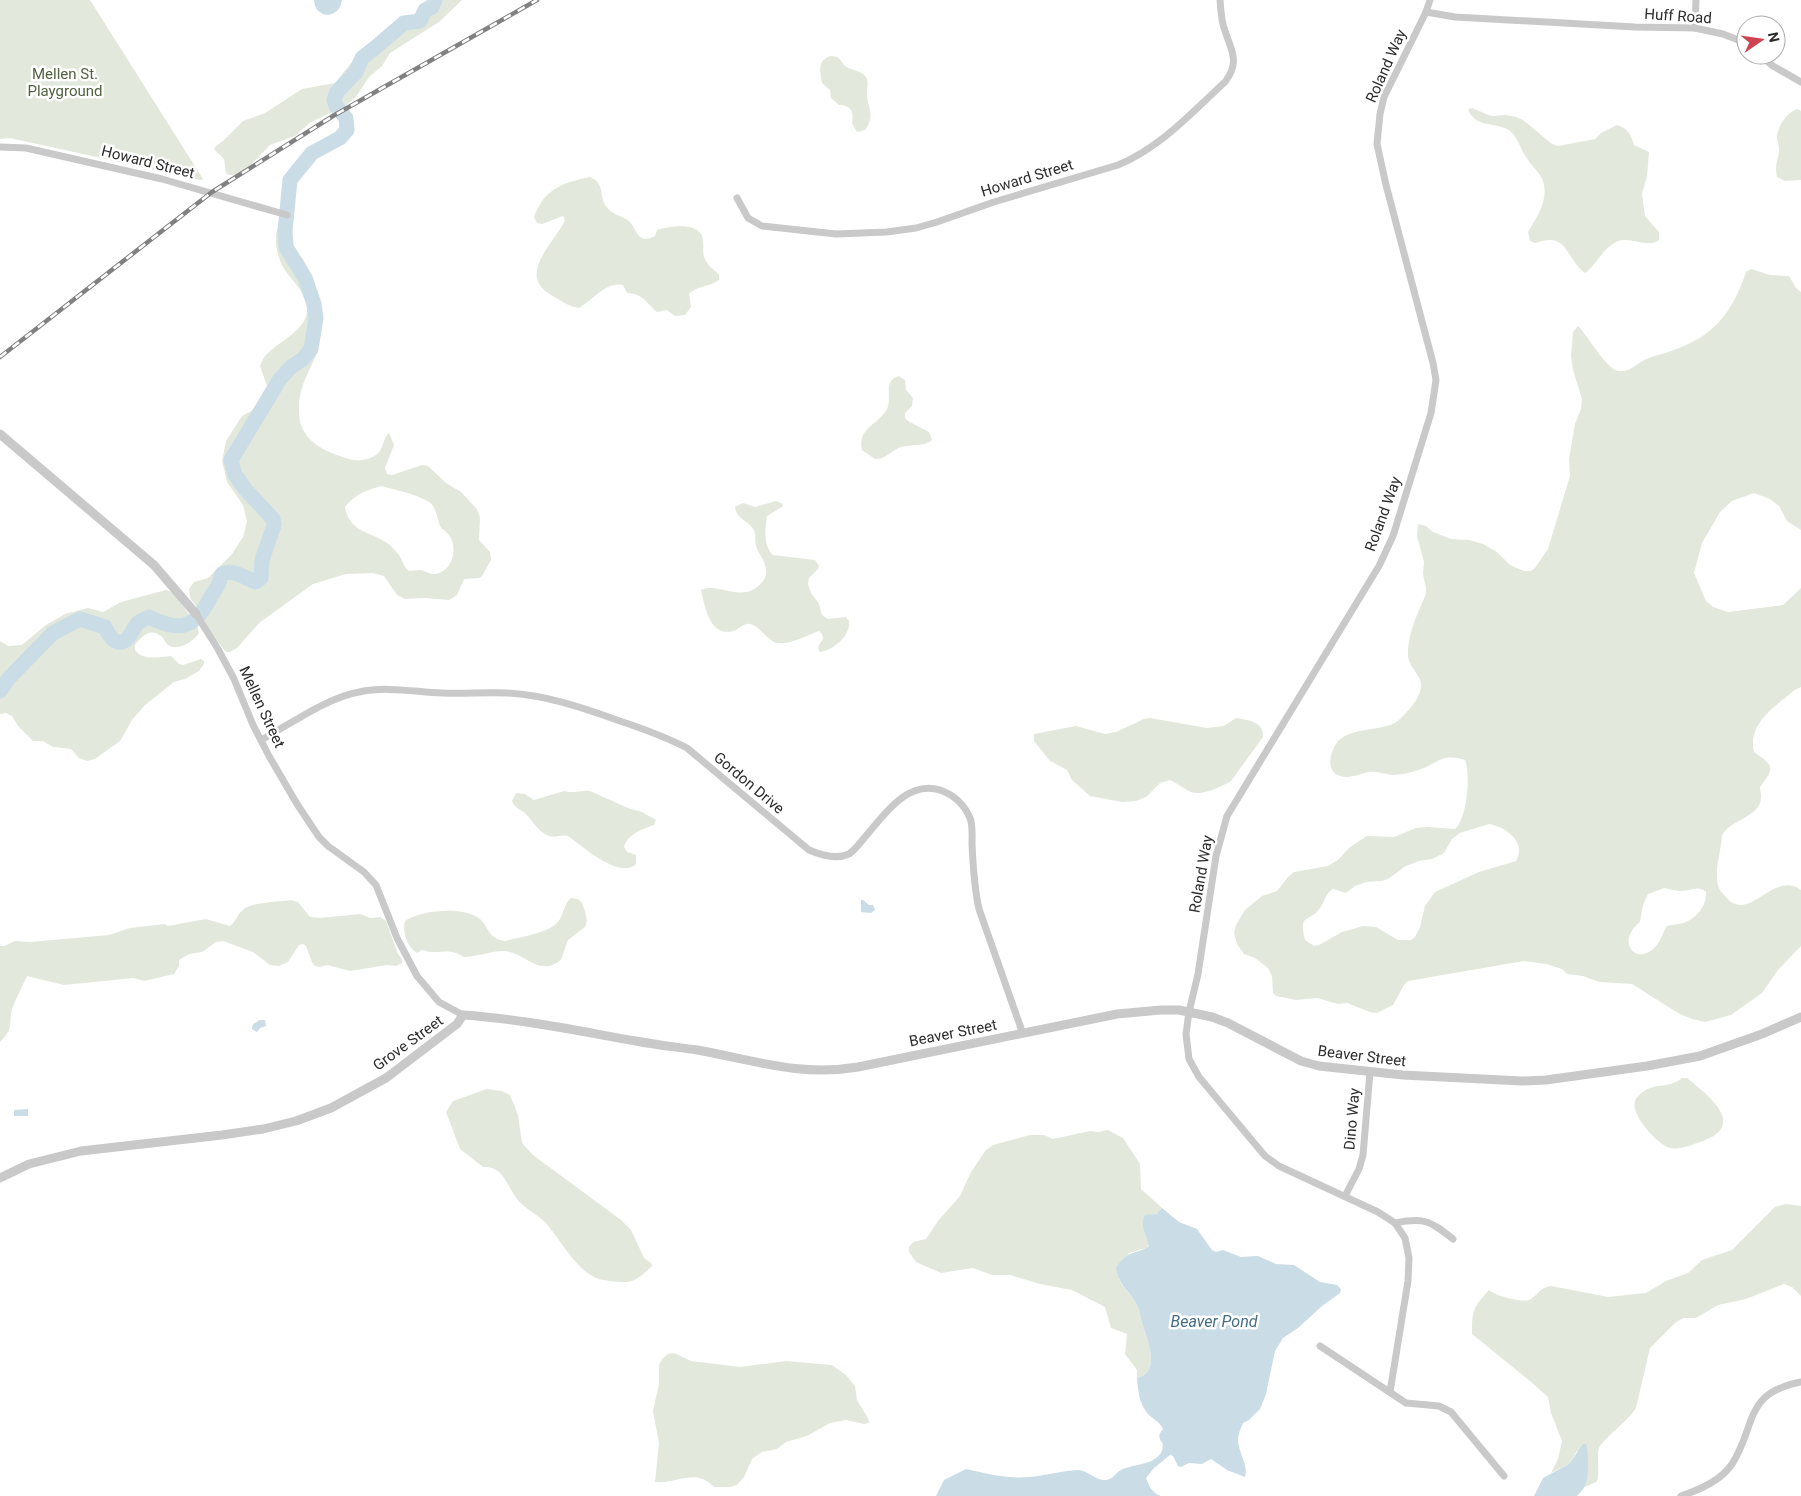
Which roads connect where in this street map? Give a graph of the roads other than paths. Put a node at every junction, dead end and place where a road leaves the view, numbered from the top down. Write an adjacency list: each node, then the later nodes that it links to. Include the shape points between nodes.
1 (1220, 0): 10 (street, Howard Street, via 1224,30 1234,58 1231,74 1166,136 1126,161 937,222 887,232 836,234 762,226 748,218)
2 (1430, 0): 4 (street, Roland Way)
3 (1696, 0): 5 (street)
4 (1426, 12): 5 (street, Huff Road, via 1455,17); 15 (street, Roland Way, via 1384,97 1377,129 1386,185 1433,363 1436,380 1431,413 1393,536 1379,566 1227,816 1216,856)
5 (1695, 28): 6 (street, Huff Road)
6 (1736, 40)
7 (1772, 65): 8 (street)
8 (1801, 82)
9 (0, 147): 11 (street, Howard Street, via 32,150 162,179)
10 (737, 198)
11 (287, 215)
12 (0, 434): 13 (street, Mellen Street, via 154,565)
13 (198, 617): 14 (street, Mellen Street, via 234,679)
14 (261, 740): 16 (street, Mellen Street, via 319,837 364,872 376,886 417,976 439,1002); 18 (street, Gordon Drive, via 331,701 359,692 398,689 542,697 634,726 687,748 809,850 824,857 848,854 856,848 905,795 922,788 951,794 961,803 970,819 979,908)
15 (1189, 1012): 18 (street, Beaver Street, via 1161,1010 1117,1014); 20 (street, Beaver Street, via 1228,1023 1301,1061 1341,1070); 22 (street, Roland Way, via 1186,1034 1189,1059 1199,1077 1265,1156 1279,1166)
16 (463, 1015): 19 (street, Grove Street, via 551,1025 794,1070); 21 (street, Grove Street, via 457,1024 386,1078 331,1108 296,1121 222,1136 81,1151 29,1164)
17 (1801, 1017): 20 (street, Beaver Street, via 1700,1056 1576,1077 1522,1081)
18 (1023, 1034): 19 (street, Beaver Street)
19 (837, 1071)
20 (1370, 1072): 22 (street, Dino Way, via 1363,1155)
21 (0, 1178)
22 (1345, 1196): 23 (street, Roland Way)
23 (1395, 1224): 24 (street, via 1427,1221); 27 (street, via 1405,1238 1409,1258)
24 (1453, 1240)
25 (1320, 1346): 27 (street)
26 (1801, 1382): 29 (street, via 1773,1390 1758,1403 1731,1465 1716,1480)
27 (1390, 1392): 28 (street, via 1406,1403 1439,1406 1451,1412)
28 (1504, 1476)
29 (1681, 1496)

